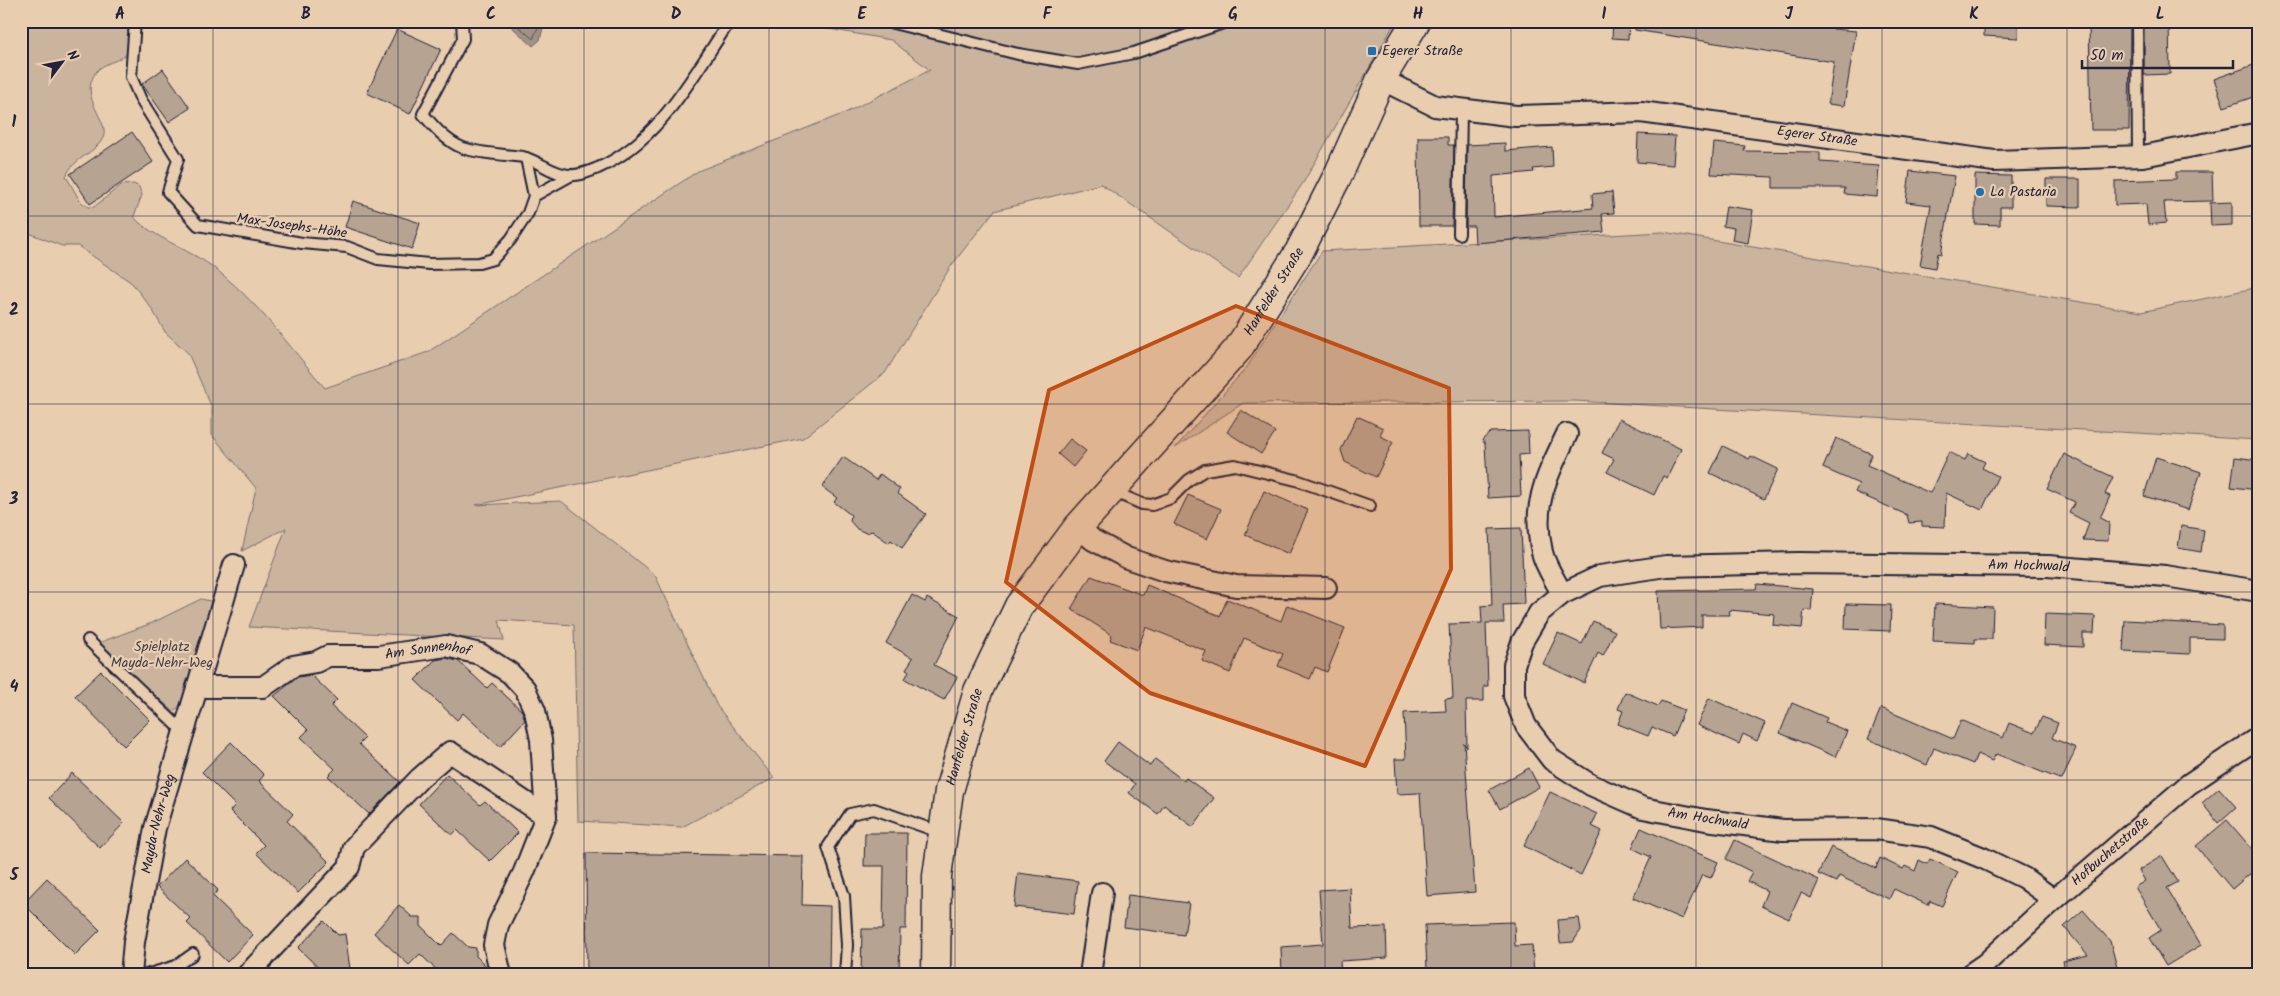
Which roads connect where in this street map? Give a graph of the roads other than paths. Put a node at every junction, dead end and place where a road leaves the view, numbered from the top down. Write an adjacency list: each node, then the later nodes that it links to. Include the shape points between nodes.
1 (135, 21): 14 (lane, Max-Josephs-Höhe, via 131,77 178,159 168,192 198,225 347,247 378,259 429,264 479,263 493,259 511,239 528,213)
2 (462, 21): 12 (lane, via 463,39 423,114 439,132 464,149)
3 (730, 21): 13 (lane, via 685,90 650,131 618,159)
4 (885, 21): 5 (lane, via 1018,54 1078,64 1134,53)
5 (1229, 21)
6 (1416, 21): 8 (street, Hanfelder Straße)
7 (2137, 21): 11 (lane)
8 (1381, 79): 9 (street, Egerer Straße, via 1435,106); 17 (street, Hanfelder Straße, via 1299,252 1238,349)
9 (1461, 109): 11 (street, Egerer Straße, via 1516,116 1642,112 1994,161); 15 (lane)
10 (2259, 133): 11 (street, Egerer Straße)
11 (2138, 156)
12 (526, 158): 13 (lane); 14 (lane)
13 (570, 176): 14 (lane)
14 (534, 196)
15 (1458, 234)
16 (1567, 434): 23 (street, via 1543,486 1538,512 1542,553)
17 (1111, 490): 18 (lane, via 1152,505 1171,498 1205,470 1235,465 1296,480); 19 (street, Hanfelder Straße)
18 (1370, 506)
19 (1078, 527): 21 (street, via 1127,558 1165,570 1236,586); 29 (street, Hanfelder Straße, via 1019,606 978,690 949,791)
20 (234, 565): 25 (street, Mayda-Nehr-Weg)
21 (1326, 588)
22 (2259, 591): 23 (street, Am Hochwald, via 2165,576 2048,566 1798,563 1666,566 1600,576)
23 (1562, 594): 31 (street, Am Hochwald, via 1539,613 1522,642 1514,664 1514,696 1526,726 1552,760 1592,785 1643,808 1706,820 1783,830 1876,829 1931,837 2024,878)
24 (88, 640): 26 (lane)
25 (199, 682): 26 (street, Mayda-Nehr-Weg); 28 (street, Am Sonnenhof, via 263,687 293,666 328,656 379,656 446,646 480,654 510,673 525,689 535,712 541,740)
26 (184, 731): 33 (street, Mayda-Nehr-Weg, via 155,828)
27 (2259, 737): 31 (street, Hofbuchetstraße, via 2188,784)
28 (546, 816): 35 (street, via 450,752 420,778 354,847 349,867); 36 (street, Am Sonnenhof, via 498,925 494,945)
29 (943, 834): 37 (lane, via 874,809 850,814 828,847 844,896); 38 (street, Hanfelder Straße, via 938,876)
30 (1102, 893): 39 (street)
31 (2054, 900): 40 (street, Hofbuchetstraße, via 1985,964)
32 (193, 954): 34 (lane, via 176,966)
33 (131, 975)
34 (146, 975)
35 (247, 975)
36 (501, 975)
37 (845, 975)
38 (936, 975)
39 (1090, 975)
40 (1968, 975)

